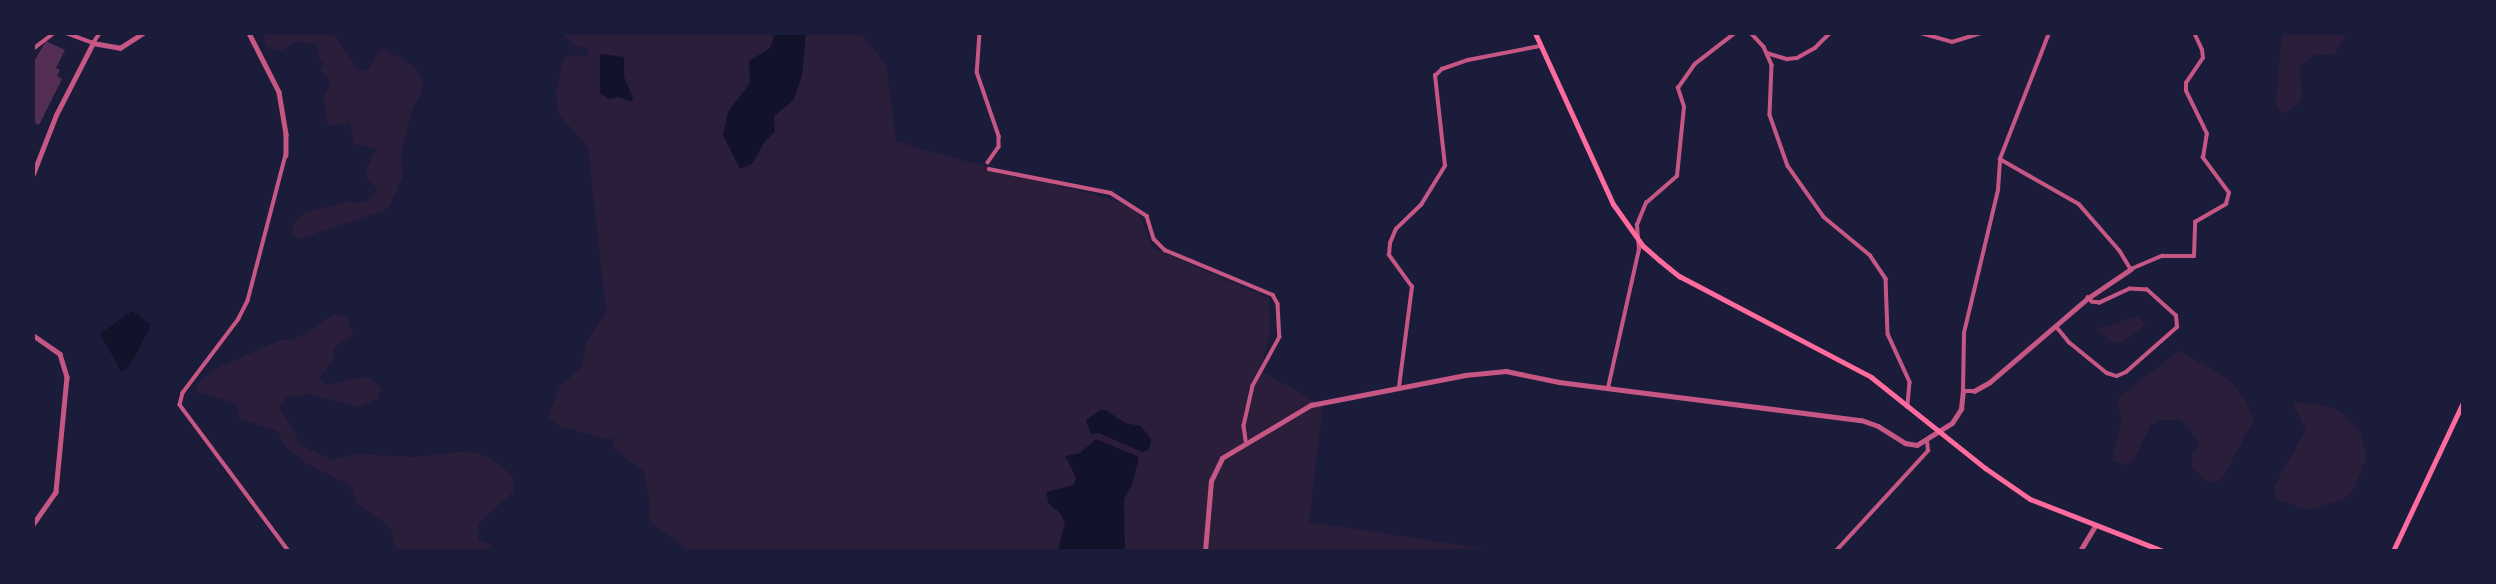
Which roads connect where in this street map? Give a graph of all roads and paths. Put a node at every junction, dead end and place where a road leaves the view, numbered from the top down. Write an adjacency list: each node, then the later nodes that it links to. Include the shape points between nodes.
1 (54, 33): 17 (street)
2 (66, 33): 15 (street)
3 (100, 33): 15 (street)
4 (144, 33): 15 (street, via 120,48)
5 (249, 33): 19 (street, via 279,92)
6 (980, 33): 33 (street, via 977,72 999,136 999,147 988,166 1111,193 1147,215 1154,239 1165,250 1273,295 1280,337 1253,386 1244,426)
7 (1535, 33): 16 (main road)
8 (1735, 33): 22 (street, via 1695,64 1678,88 1684,107 1677,176 1646,203 1637,225)
9 (1751, 33): 18 (street)
10 (1830, 33): 18 (street, via 1797,58)
11 (1921, 33): 12 (street, via 1948,42)
12 (1981, 33)
13 (2049, 33): 20 (street)
14 (2193, 33): 23 (street, via 2203,58 2186,83 2186,91 2207,134 2203,158 2228,188 2230,199 2197,219 2194,257 2162,256)
15 (93, 43): 21 (street)
16 (1542, 46): 22 (main road, via 1613,204); 27 (street, via 1468,60 1435,76 1445,166 1414,214 1395,229 1390,243 1389,255 1412,287)
17 (33, 49)
18 (1768, 53): 31 (street, via 1770,115 1788,166 1824,217 1870,256 1886,279 1888,334 1910,382)
19 (286, 155): 37 (street, via 248,300 239,319 183,393 180,405)
20 (2000, 159): 23 (street, via 2079,204); 29 (street, via 1998,190 1964,333)
21 (33, 174)
22 (1638, 240): 28 (street); 31 (main road, via 1679,276 1851,364)
23 (2131, 269): 24 (street)
24 (2088, 298): 25 (street); 25 (street, via 2100,303 2130,289 2147,290 2176,316 2177,327 2126,372 2113,376)
25 (2056, 326): 29 (street, via 1990,382 1974,391)
26 (33, 335): 35 (street, via 60,354 67,377 57,492)
27 (1399, 388): 28 (street, via 1498,370); 33 (street, via 1311,405)
28 (1608, 389): 34 (street, via 1861,420 1909,444)
29 (1962, 391): 32 (street, via 1958,415)
30 (2463, 402): 42 (main road)
31 (1908, 407): 32 (main road)
32 (1940, 433): 34 (street); 36 (main road, via 2019,492)
33 (1246, 441): 38 (street, via 1222,458 1213,473)
34 (1927, 441): 39 (street, via 1928,451)
35 (33, 525)
36 (2095, 526): 40 (street); 41 (main road)
37 (289, 551)
38 (1205, 551)
39 (1836, 551)
40 (2080, 551)
41 (2163, 551)
42 (2393, 551)

